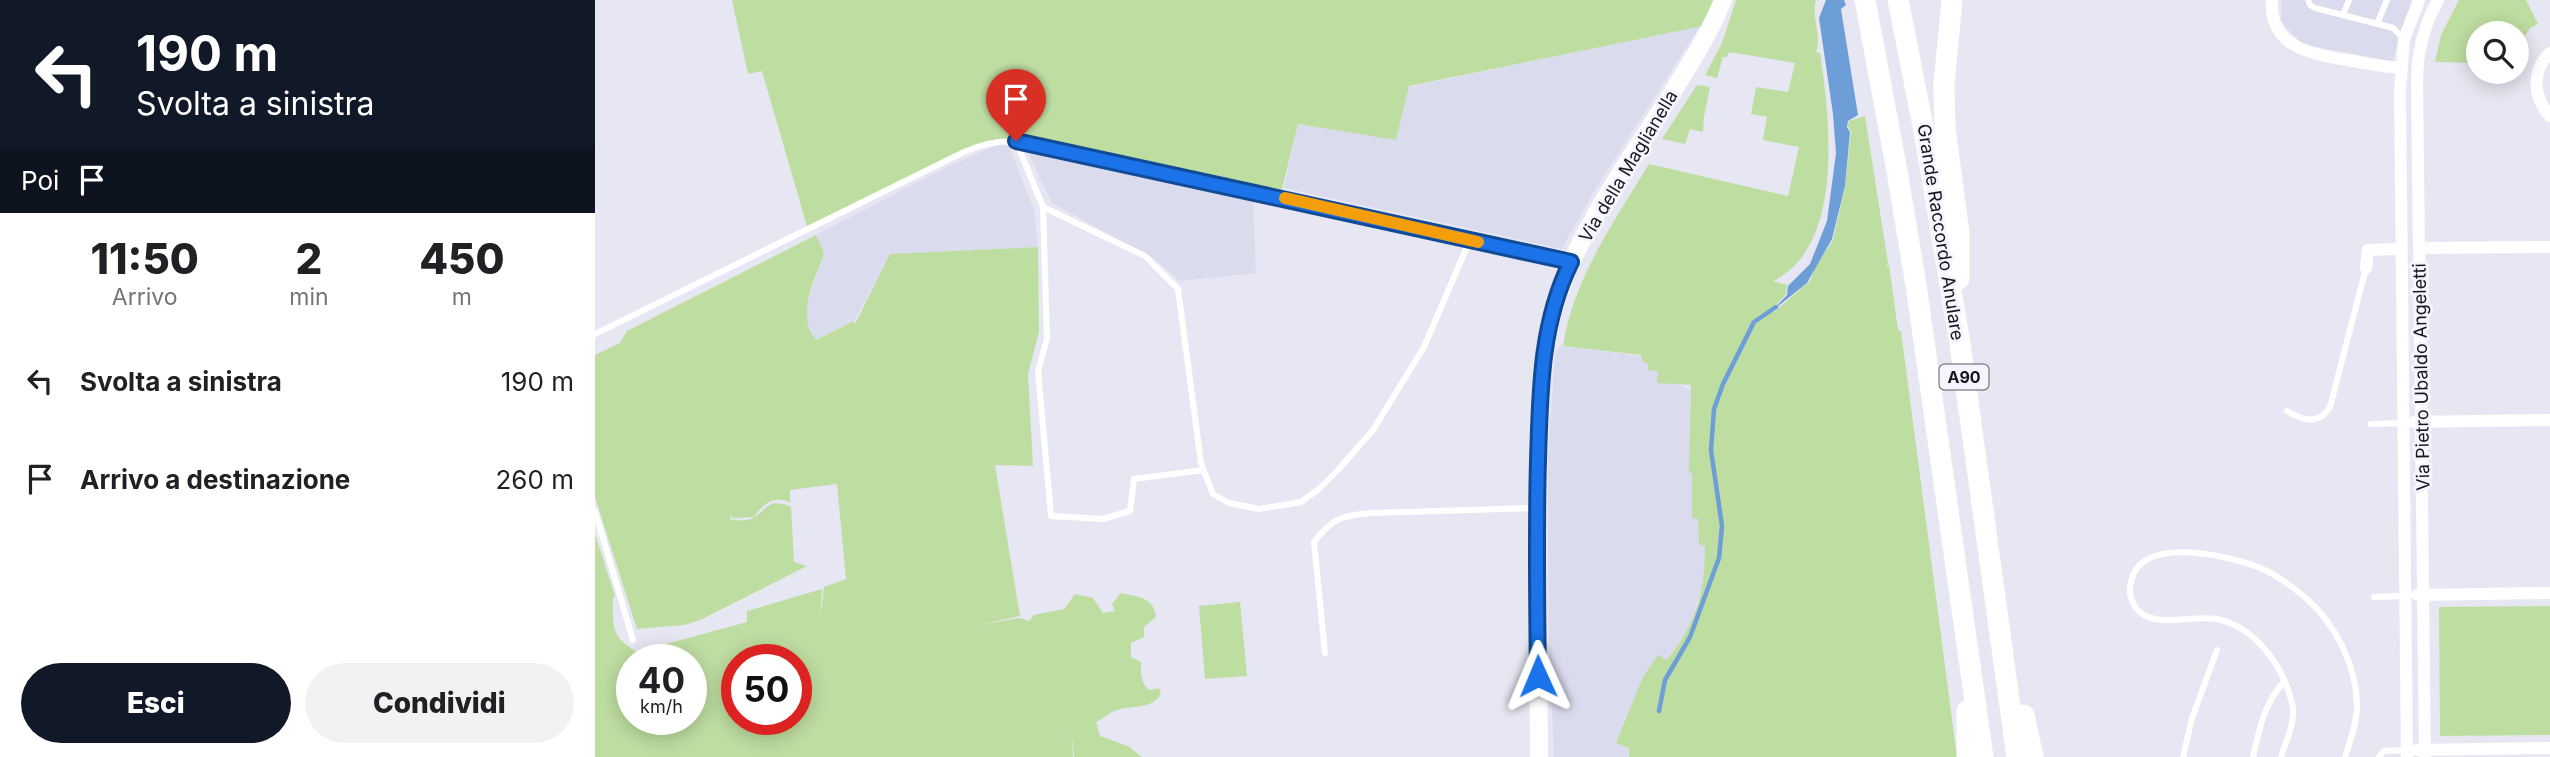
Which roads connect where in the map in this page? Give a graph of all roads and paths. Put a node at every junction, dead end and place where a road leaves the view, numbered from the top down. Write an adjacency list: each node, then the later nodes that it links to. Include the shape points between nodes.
1 (1723, 0): 23 (main road, Via della Maglianella, via 1703,42)
2 (1898, 0): 26 (highway, Grande Raccordo Anulare / A90)
3 (1952, 0): 26 (highway, via 1945,128 1959,233)
4 (2272, 0): 15 (street, via 2277,28 2296,47 2331,58)
5 (2308, 0): 11 (lane, via 2315,8)
6 (2349, 0): 11 (lane)
7 (2387, 0): 12 (lane)
8 (2419, 0): 13 (street, Via Pietro Ubaldo Angeletti)
9 (2438, 0): 21 (street, Via Pietro Ubaldo Angeletti, via 2424,33 2417,70)
10 (1865, 1): 44 (highway, Grande Raccordo Anulare / A90, via 1914,272)
11 (2343, 15): 12 (lane)
12 (2377, 24): 13 (lane, via 2393,28)
13 (2404, 39): 15 (street, Via Pietro Ubaldo Angeletti)
14 (2550, 53): 16 (street, via 2536,80 2541,104)
15 (2401, 68): 22 (street, Via Pietro Ubaldo Angeletti)
16 (2550, 116)
17 (1016, 141): 18 (lane); 19 (lane); 25 (lane, via 971,149)
18 (1044, 207): 32 (lane, via 1145,256 1178,289); 32 (lane, via 1047,339 1038,371 1051,516 1103,519 1130,512 1134,479)
19 (1470, 240): 23 (lane); 32 (lane, via 1423,347 1373,430 1319,489 1301,502 1259,509 1229,503 1213,494)
20 (2550, 247): 21 (street)
21 (2419, 248): 29 (street, Via Pietro Ubaldo Angeletti)
22 (2401, 249): 24 (street, via 2368,250); 30 (street, Via Pietro Ubaldo Angeletti)
23 (1571, 262): 33 (main road, Via della Maglianella, via 1543,357)
24 (2366, 268): 27 (lane, via 2330,407 2312,420)
25 (595, 334)
26 (1960, 344): 42 (highway, Grande Raccordo Anulare / A90)
27 (2287, 411)
28 (2550, 420): 29 (street)
29 (2422, 422): 30 (street); 36 (street, Via Pietro Ubaldo Angeletti)
30 (2403, 423): 31 (lane); 37 (street, Via Pietro Ubaldo Angeletti)
31 (2371, 424)
32 (1204, 470)
33 (1537, 508): 41 (lane, via 1372,513 1327,524 1314,542); 48 (main road, Via della Maglianella)
34 (595, 511): 39 (lane)
35 (2550, 593): 36 (street)
36 (2424, 595): 37 (street); 46 (street, Via Pietro Ubaldo Angeletti)
37 (2406, 596): 38 (lane); 47 (street, Via Pietro Ubaldo Angeletti)
38 (2374, 597)
39 (633, 640)
40 (2217, 650): 53 (lane)
41 (1325, 653)
42 (2003, 654): 51 (highway, Grande Raccordo Anulare / A90); 52 (highway, via 2022,704)
43 (2285, 681): 54 (lane, via 2269,702); 55 (lane, via 2294,715); 56 (lane, via 2272,657 2229,623 2140,614 2130,592 2139,565 2167,554 2226,557 2269,572 2307,599 2329,624 2354,682 2356,716)
44 (1973, 682): 49 (highway); 50 (highway, Grande Raccordo Anulare / A90)
45 (2550, 748): 46 (street)
46 (2425, 753): 47 (street)
47 (2407, 754): 57 (lane, via 2384,751)
48 (1539, 757)
49 (1967, 757)
50 (1983, 757)
51 (2017, 757)
52 (2033, 757)
53 (2183, 757)
54 (2253, 757)
55 (2281, 757)
56 (2345, 757)
57 (2379, 757)

